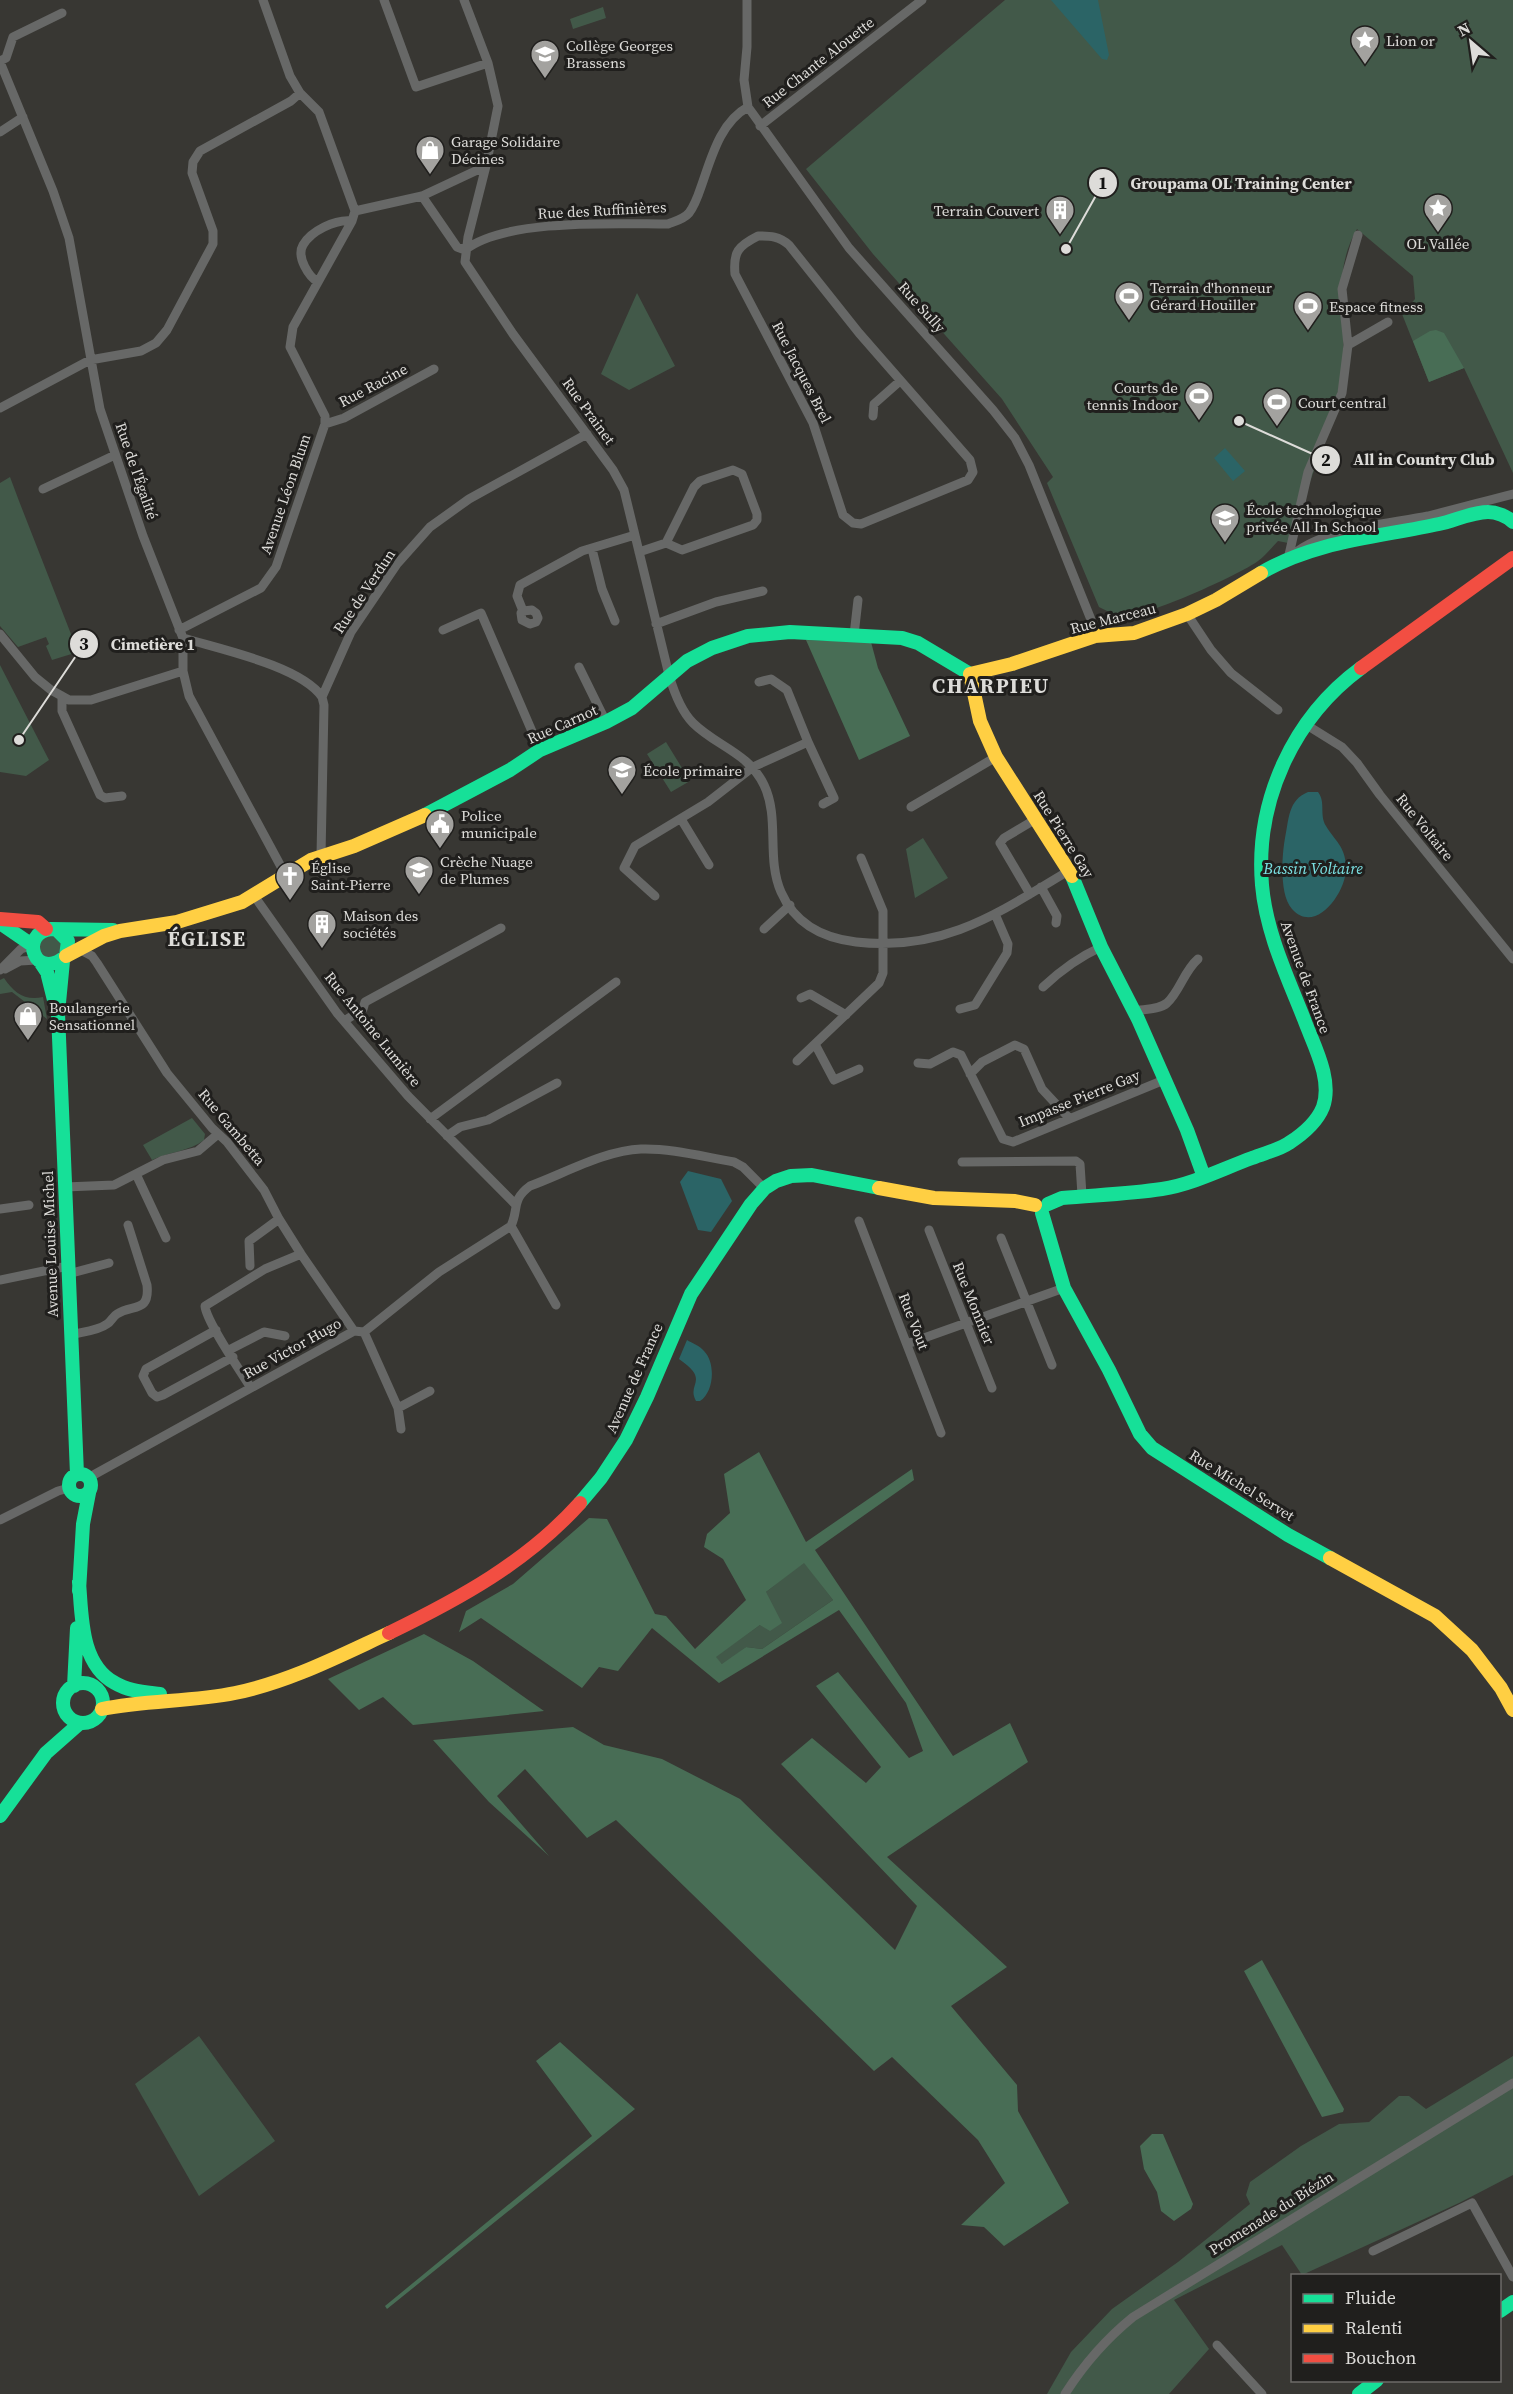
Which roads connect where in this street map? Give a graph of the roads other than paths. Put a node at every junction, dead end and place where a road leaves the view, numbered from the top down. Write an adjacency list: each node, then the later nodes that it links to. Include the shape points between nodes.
1 (263, 0): 9 (street, via 290,76)
2 (384, 0): 8 (street, via 416,87)
3 (464, 0): 8 (street)
4 (747, 0): 10 (street, Rue Sully, via 744,80)
5 (922, 0): 12 (street, Rue Chante Alouette)
6 (62, 13): 7 (street, via 13,37 6,58)
7 (0, 61): 11 (street, Rue de l'Égalité)
8 (488, 63): 14 (street, via 498,106)
9 (300, 93): 16 (street, via 319,112); 22 (street, via 200,151 192,173 213,231 213,244 167,330 156,343 141,351)
10 (748, 107): 12 (street, Rue Sully); 18 (street, Rue des Ruffinières, via 729,123 696,201 678,221 552,225 490,238)
11 (22, 117): 13 (street); 22 (street, Rue de l'Égalité, via 69,238)
12 (760, 126): 49 (street, Rue Sully, via 849,248 1015,438 1039,488)
13 (0, 132)
14 (486, 166): 15 (street); 18 (street)
15 (422, 196): 16 (street); 18 (street, Rue Prainet, via 457,247)
16 (353, 216): 19 (street, Avenue Léon Blum); 19 (street, via 324,227 303,246 308,273)
17 (1358, 236): 21 (street, via 1342,289)
18 (465, 250): 28 (street, Rue Prainet, via 465,262)
19 (318, 282): 27 (street, Avenue Léon Blum, via 293,327 290,347)
20 (1388, 322): 21 (street)
21 (1348, 345): 38 (street, via 1342,393 1308,472)
22 (90, 360): 25 (street); 29 (street, Rue de l'Égalité)
23 (434, 369): 27 (street, Rue Racine)
24 (900, 381): 24 (street, Rue Jacques Brel, via 783,239 758,236 742,243 734,259 735,274 813,423 843,515 853,523 861,524 968,480 973,472 970,459); 26 (street, via 874,404)
25 (0, 408)
26 (873, 416)
27 (326, 424): 47 (street, Avenue Léon Blum, via 276,567 261,588)
28 (587, 434): 33 (street, Rue Prainet, via 624,490); 56 (street, Rue de Verdun, via 469,498 430,527 397,564 351,632)
29 (115, 455): 30 (street); 47 (street, Rue de l'Égalité)
30 (43, 489)
31 (1513, 494): 38 (street, Rue Marceau, via 1315,540)
32 (1513, 522): 38 (street, Rue Marceau, via 1488,512 1344,542)
33 (635, 535): 35 (street); 36 (street, Rue Prainet)
34 (666, 543): 34 (street, via 700,481 733,470 742,474 757,514 753,525 682,550); 36 (street)
35 (592, 549): 41 (street, via 520,585 517,596); 43 (street)
36 (639, 552): 44 (street, Rue Prainet)
37 (1513, 558): 59 (street, Avenue de France, via 1344,681)
38 (1288, 559): 42 (street, Rue Marceau)
39 (763, 591): 44 (street, via 716,602)
40 (858, 600): 48 (street)
41 (523, 611)
42 (1187, 614): 49 (street, Rue Marceau, via 1134,633); 57 (street, via 1231,673)
43 (615, 621)
44 (656, 624): 53 (street, Rue Prainet)
45 (443, 630): 61 (street, via 481,614)
46 (0, 634): 55 (street, via 35,677)
47 (181, 634): 51 (street, Rue de l'Égalité); 56 (street, via 274,666 316,689)
48 (854, 635): 52 (street, Rue Carnot, via 918,643); 53 (street, Rue Carnot, via 790,632 748,636 712,648)
49 (1095, 636): 52 (street, Rue Marceau)
50 (579, 667): 58 (street)
51 (183, 671): 55 (street, via 91,700 69,700); 73 (street, Rue de l'Égalité, via 189,696 203,725)
52 (970, 674): 62 (street, Rue Pierre Gay, via 980,721)
53 (669, 675): 58 (street, Rue Carnot, via 632,708); 63 (street, Rue Prainet, via 678,701 694,724)
54 (759, 682): 60 (street, via 771,680 787,690)
55 (62, 696): 64 (street, via 62,711 100,795)
56 (322, 697): 69 (street, Rue de Verdun)
57 (1278, 710)
58 (606, 722): 61 (street, Rue Carnot)
59 (1305, 724): 93 (street, Rue Voltaire, via 1342,747 1357,763); 117 (street, Avenue de France, via 1274,784 1262,835 1261,875 1272,936 1319,1060 1325,1083 1323,1106 1311,1127 1296,1139)
60 (808, 742): 63 (street); 65 (street, via 834,798)
61 (540, 750): 69 (street, Rue Carnot, via 456,801 354,846)
62 (996, 757): 66 (street); 68 (street, Rue Pierre Gay)
63 (753, 767): 67 (street); 78 (street, via 765,785 771,807 773,858 781,891)
64 (122, 796)
65 (823, 804)
66 (911, 807)
67 (681, 819): 71 (street); 76 (street, via 635,846 624,868)
68 (1036, 819): 72 (street, Rue Pierre Gay); 75 (street, via 1000,843)
69 (321, 856): 73 (street, Rue Carnot)
70 (861, 858): 86 (street, via 883,911)
71 (709, 865)
72 (1070, 870): 74 (street); 88 (street, Rue Pierre Gay)
73 (285, 874): 77 (street, Rue Carnot)
74 (1041, 887): 75 (street); 81 (street, via 1057,916)
75 (1030, 894): 79 (street)
76 (655, 896)
77 (255, 897): 85 (street, Rue Carnot, via 186,920); 103 (street, Rue Antoine Lumière)
78 (790, 905): 84 (street); 86 (street, via 798,919 815,931 840,940)
79 (995, 914): 86 (street, via 943,937); 99 (street, via 1008,944 1007,953 975,1005)
80 (0, 922): 83 (street, via 38,922); 87 (street); 90 (street, via 12,940)
81 (1056, 923)
82 (501, 928): 103 (street, via 365,1002 363,1009)
83 (52, 929): 85 (street); 87 (street, via 37,934); 91 (street, via 68,941)
84 (764, 929)
85 (120, 931): 89 (street)
86 (884, 944): 102 (street, via 879,983)
87 (32, 945): 90 (street); 94 (street)
88 (1101, 947): 97 (street); 100 (street, Rue Pierre Gay)
89 (79, 949): 91 (street); 113 (street, Rue Gambetta, via 92,956 167,1073)
90 (14, 955): 95 (street)
91 (65, 958): 94 (street, via 52,965); 101 (street, Avenue Louise Michel)
92 (1198, 959): 100 (street, via 1167,1003)
93 (1513, 959)
94 (39, 961): 95 (street, via 20,961); 101 (street, Avenue Louise Michel, via 47,972)
95 (0, 971)
96 (616, 982): 112 (street)
97 (1043, 987)
98 (801, 998): 102 (street, via 810,994)
99 (960, 1009)
100 (1134, 1011): 109 (street, Rue Pierre Gay)
101 (58, 1013): 118 (street, Avenue Louise Michel)
102 (846, 1016): 104 (street)
103 (344, 1021): 112 (street, Rue Antoine Lumière)
104 (815, 1044): 105 (street); 107 (street, via 834,1080)
105 (797, 1061)
106 (918, 1063): 108 (street, Impasse Pierre Gay, via 930,1064 953,1052 961,1055)
107 (859, 1069)
108 (970, 1074): 111 (street, Impasse Pierre Gay, via 1003,1139 1013,1142); 111 (street, via 982,1062 1015,1045 1024,1049 1042,1089)
109 (1164, 1080): 111 (street, Impasse Pierre Gay); 117 (street, Rue Pierre Gay)
110 (557, 1083): 114 (street, via 488,1120 460,1127)
111 (1069, 1118)
112 (430, 1119): 114 (street, Rue Antoine Lumière)
113 (218, 1134): 116 (street, via 198,1151 163,1160); 125 (street, Rue Gambetta, via 264,1190)
114 (447, 1136): 121 (street, Rue Antoine Lumière)
115 (963, 1162): 120 (street, via 1076,1161 1080,1164)
116 (136, 1174): 118 (street, via 114,1185); 130 (street)
117 (1204, 1177): 120 (street, Avenue de France, via 1162,1189)
118 (65, 1186): 135 (street, Avenue Louise Michel)
119 (765, 1189): 121 (street, via 734,1162 641,1149 610,1155 530,1186 520,1193); 124 (street, Avenue de France, via 784,1177 812,1175 934,1198 1015,1201); 161 (street, Avenue de France, via 687,1302 645,1401 618,1452 586,1497 561,1523 481,1585 396,1629)
120 (1082, 1195): 124 (street, Avenue de France)
121 (515, 1204): 128 (street)
122 (29, 1205): 123 (street)
123 (1, 1206)
124 (1042, 1207): 137 (street, Rue Michel Servet)
125 (279, 1219): 132 (street, Rue Gambetta); 134 (street, via 249,1241)
126 (859, 1221): 145 (street, Rue Vout)
127 (128, 1225): 143 (street, via 147,1285 144,1302 117,1314 105,1326)
128 (511, 1226): 139 (street); 142 (street, Rue Victor Hugo)
129 (928, 1230): 140 (street, Rue Monnier)
130 (166, 1238)
131 (1001, 1238): 138 (street)
132 (301, 1254): 141 (street, via 265,1269 209,1302 206,1310); 142 (street, Rue Gambetta)
133 (109, 1263): 135 (street)
134 (250, 1266)
135 (68, 1270): 136 (street); 143 (street, Avenue Louise Michel)
136 (0, 1280)
137 (1064, 1288): 138 (street); 163 (street, Rue Michel Servet, via 1140,1434 1152,1448 1288,1535 1436,1616 1472,1650)
138 (1026, 1302): 140 (street); 147 (street)
139 (556, 1305)
140 (967, 1323): 145 (street); 149 (street, Rue Monnier)
141 (216, 1330): 146 (street); 146 (street, via 146,1369 143,1376 152,1393 157,1397 163,1395)
142 (359, 1331): 148 (street, Rue Victor Hugo); 151 (street, Rue Gambetta)
143 (70, 1335): 154 (street, Avenue Louise Michel)
144 (285, 1336): 146 (street, via 264,1332)
145 (907, 1344): 153 (street, Rue Vout)
146 (231, 1353): 148 (street)
147 (1052, 1365)
148 (251, 1388): 154 (street, Rue Victor Hugo)
149 (992, 1388)
150 (430, 1391): 151 (street)
151 (398, 1408): 152 (street, Rue Gambetta)
152 (401, 1429)
153 (941, 1433)
154 (82, 1476): 155 (street, via 69,1481); 155 (street, Avenue Louise Michel, via 91,1484)
155 (77, 1492): 156 (street, via 58,1491); 157 (street, Avenue Louise Michel, via 83,1524)
156 (0, 1520)
157 (79, 1582): 158 (street); 161 (street, via 90,1658 116,1686 161,1694)
158 (78, 1601): 159 (street, via 81,1644); 160 (street)
159 (90, 1684): 160 (street); 162 (street)
160 (74, 1686): 164 (street, via 65,1694)
161 (260, 1688): 162 (street, Avenue de France, via 234,1694)
162 (102, 1702): 165 (street, via 96,1718)
163 (1513, 1710)
164 (65, 1712): 165 (street); 166 (street)
165 (80, 1723): 166 (street)
166 (39, 1764): 167 (street)
167 (0, 1816)
168 (1513, 2083): 173 (street, Promenade du Biézin, via 1133,2317 1107,2338)
169 (1373, 2251): 170 (street, via 1472,2203)
170 (1513, 2277)
171 (1217, 2345): 174 (street)
172 (1374, 2382): 175 (street)
173 (1065, 2394)
174 (1262, 2394)
175 (1359, 2394)

